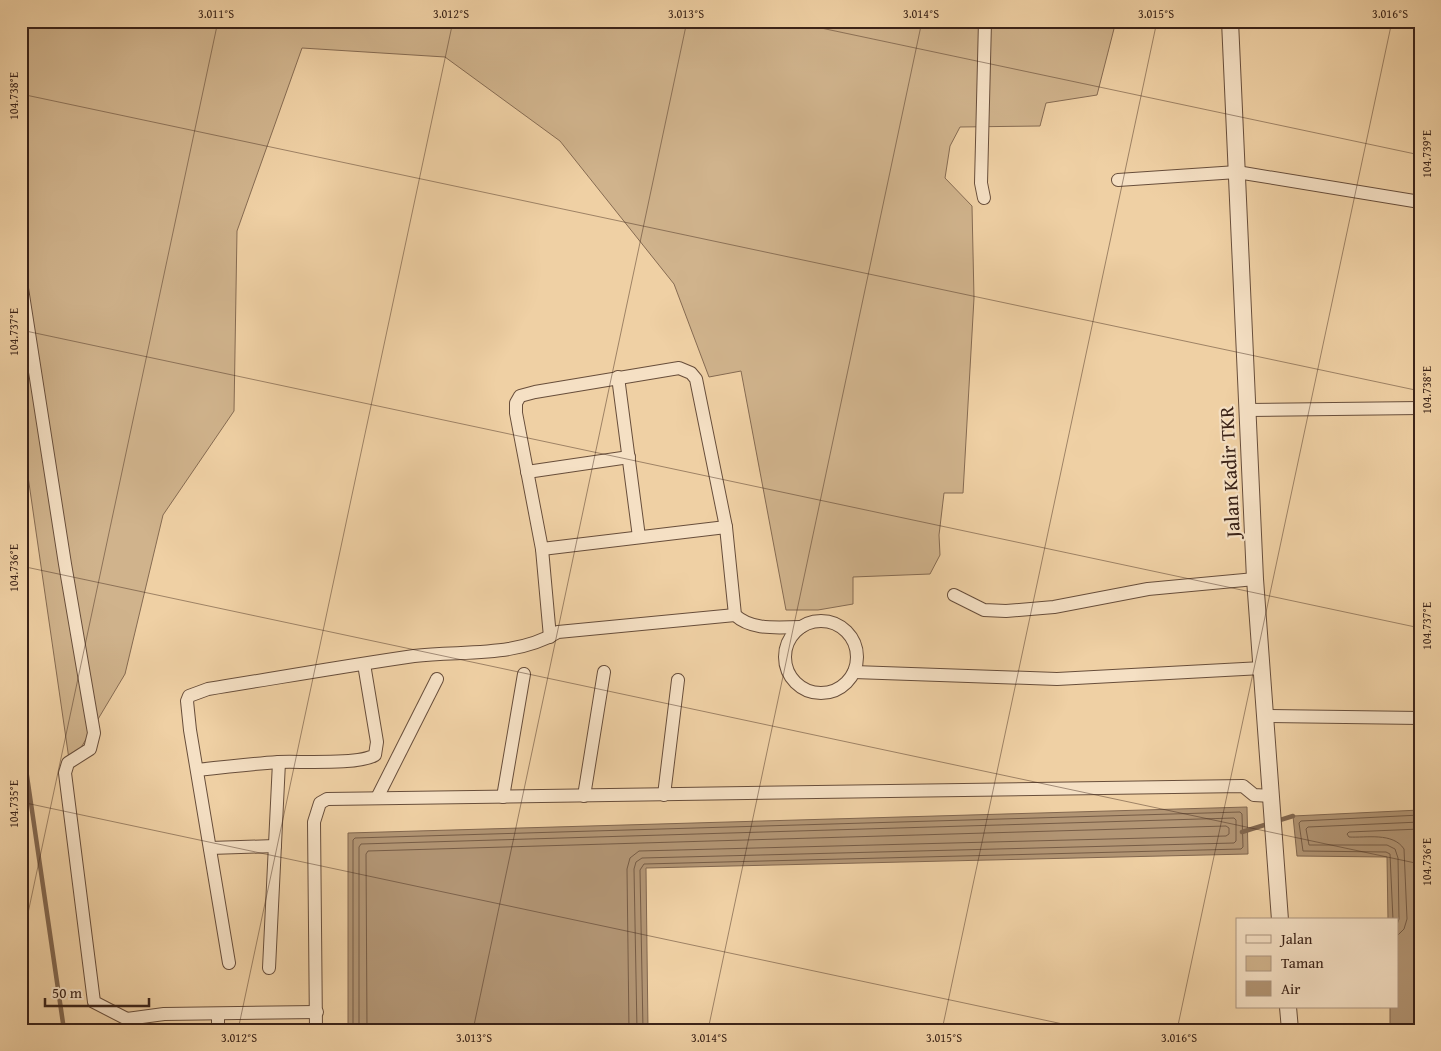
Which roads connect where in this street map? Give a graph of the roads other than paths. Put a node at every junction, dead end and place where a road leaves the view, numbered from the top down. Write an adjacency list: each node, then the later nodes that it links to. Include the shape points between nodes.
1 (985, 21): 5 (street, via 981,183)
2 (1230, 21): 3 (street, Jalan Kadir TKR)
3 (1237, 172): 4 (street); 6 (street); 10 (street, Jalan Kadir TKR)
4 (1118, 180)
5 (984, 198)
6 (1420, 202)
7 (21, 282): 45 (street, via 64,564 94,733 90,749 68,763 65,773 94,1002)
8 (618, 377): 11 (street); 12 (street, via 520,396 516,413); 13 (street, via 679,368 691,372 696,379)
9 (1420, 408): 10 (street)
10 (1248, 410): 16 (street, Jalan Kadir TKR)
11 (628, 457): 12 (street); 14 (street)
12 (527, 472): 15 (street)
13 (726, 527): 14 (street); 18 (street)
14 (639, 537): 15 (street)
15 (542, 548): 20 (street)
16 (1256, 579): 17 (street, via 1148,589 1006,612 984,610); 22 (street, Jalan Kadir TKR)
17 (954, 595)
18 (735, 615): 19 (street, via 751,625); 20 (street, via 558,632)
19 (801, 627): 24 (street, via 821,621 831,622 844,630 857,651); 24 (street, via 788,643 786,653 788,673 794,682 812,692 832,692 849,680)
20 (550, 637): 21 (street, via 510,650 416,656)
21 (364, 664): 30 (street, via 378,742 375,755 351,760); 31 (street, via 208,689 189,696 187,701)
22 (1262, 668): 24 (street, via 1057,680); 28 (street, Jalan Kadir TKR)
23 (604, 672): 33 (street)
24 (854, 672)
25 (524, 674): 34 (street)
26 (437, 679): 35 (street)
27 (678, 680): 32 (street)
28 (1266, 716): 29 (street); 36 (street, Jalan Kadir TKR)
29 (1420, 718)
30 (279, 762): 31 (street); 37 (street)
31 (197, 770): 38 (street)
32 (664, 795): 33 (street); 36 (street, via 1243,786 1254,794)
33 (584, 796): 34 (street)
34 (503, 797): 35 (street)
35 (377, 798): 43 (street, via 327,799 320,802 316,812)
36 (1272, 798): 39 (street, Jalan Kadir TKR)
37 (275, 846): 38 (street); 41 (street)
38 (210, 848): 40 (street)
39 (1280, 918)
40 (229, 963)
41 (269, 968)
42 (1288, 1008): 48 (street)
43 (317, 1012): 44 (street); 47 (street)
44 (218, 1014): 45 (street, via 164,1014); 46 (street)
45 (128, 1024)
46 (218, 1030)
47 (316, 1030)
48 (1290, 1030)

